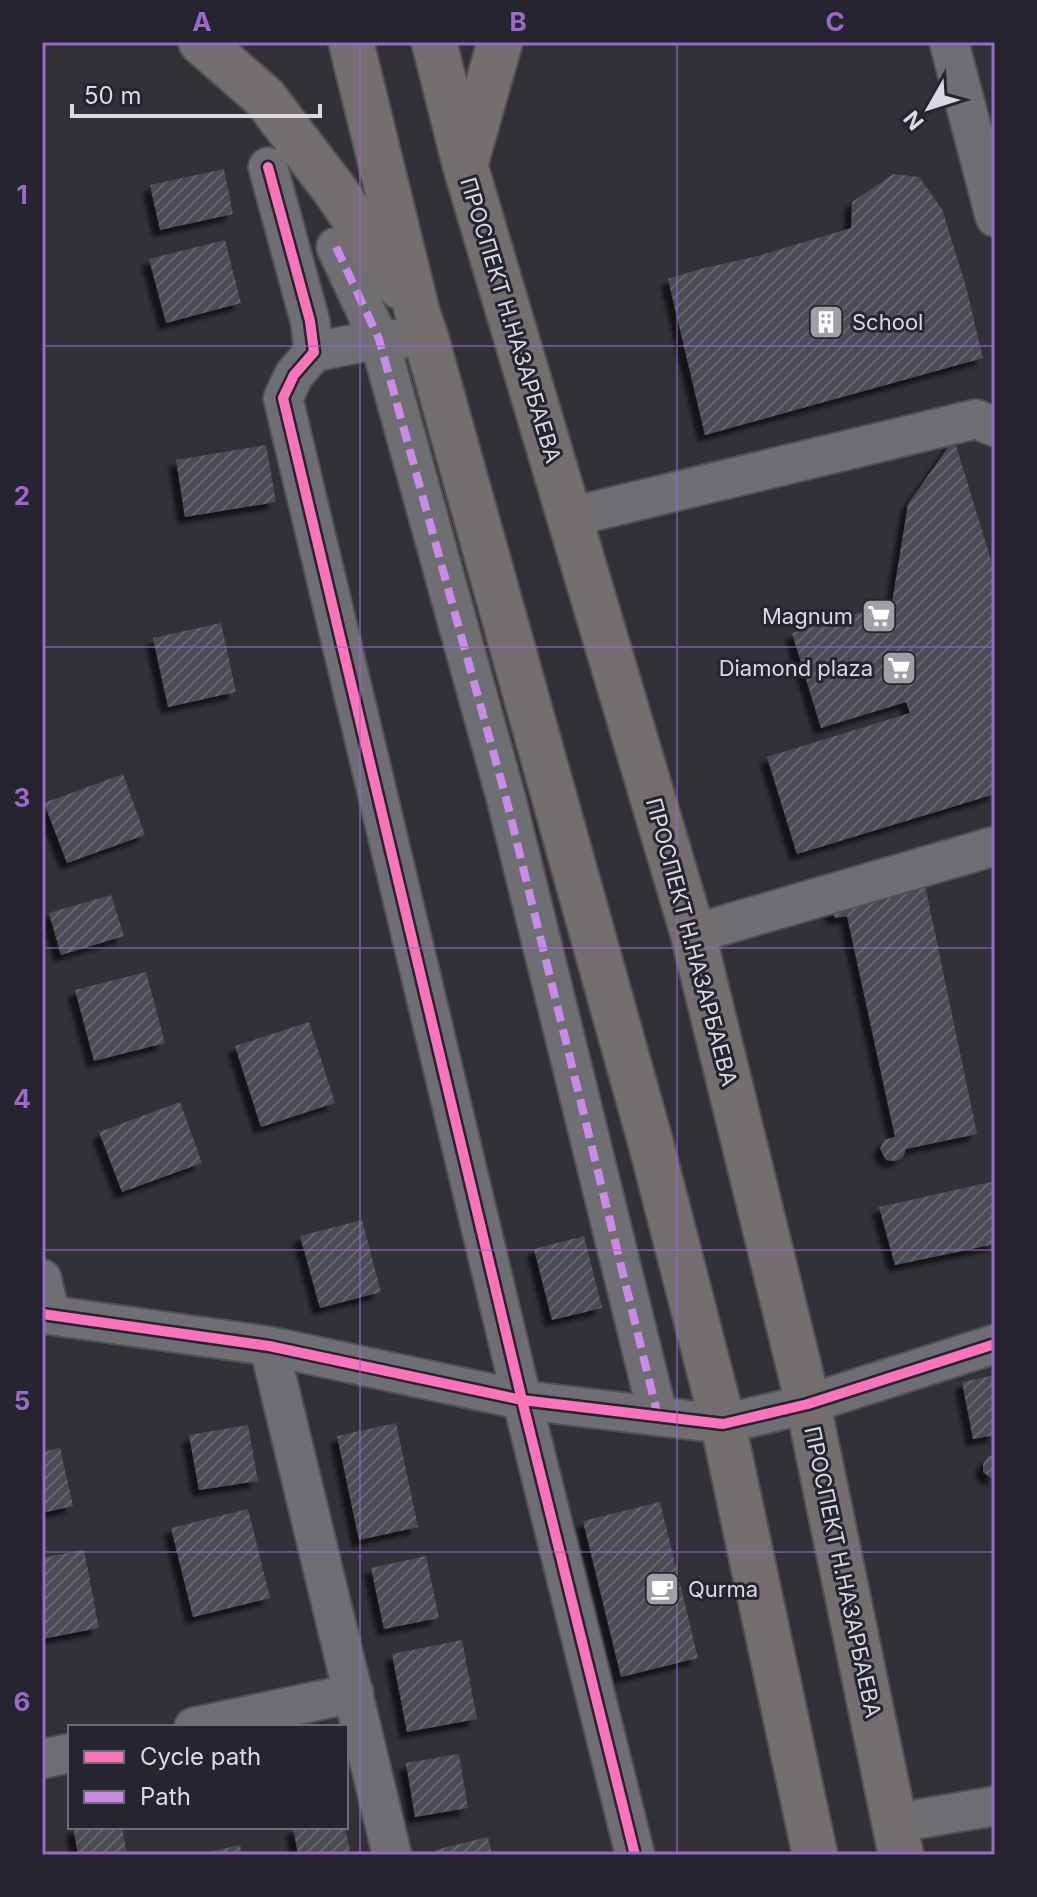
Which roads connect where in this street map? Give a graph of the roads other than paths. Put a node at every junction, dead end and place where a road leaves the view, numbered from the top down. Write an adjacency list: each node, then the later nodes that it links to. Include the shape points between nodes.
1 (201, 42): 11 (main road, via 265,98 337,193)
2 (351, 42): 11 (main road)
3 (434, 42): 6 (main road, ПРОСПЕКТ Н.НАЗАРБАЕВА)
4 (500, 42): 6 (main road)
5 (949, 42): 8 (street)
6 (465, 165): 15 (main road, ПРОСПЕКТ Н.НАЗАРБАЕВА)
7 (268, 167): 13 (street)
8 (989, 178): 9 (street)
9 (995, 217)
10 (336, 247): 12 (street)
11 (422, 326): 12 (street); 24 (main road, via 651,1144)
12 (379, 339): 13 (street); 23 (street, via 506,798)
13 (314, 352): 21 (street, via 283,398)
14 (995, 427): 15 (street, via 976,419)
15 (570, 517): 17 (main road, ПРОСПЕКТ Н.НАЗАРБАЕВА)
16 (995, 846): 17 (street)
17 (693, 934): 22 (main road, ПРОСПЕКТ Н.НАЗАРБАЕВА)
18 (45, 1302): 20 (street)
19 (995, 1344): 22 (street)
20 (269, 1346): 21 (street); 25 (street)
21 (522, 1400): 23 (street); 32 (street)
22 (808, 1404): 24 (street); 30 (main road, ПРОСПЕКТ Н.НАЗАРБАЕВА)
23 (658, 1416): 24 (street)
24 (723, 1424): 33 (main road)
25 (354, 1693): 26 (street); 31 (street)
26 (203, 1725)
27 (68, 1753): 28 (street)
28 (42, 1759)
29 (995, 1806): 30 (street)
30 (898, 1839)
31 (392, 1855)
32 (635, 1855)
33 (815, 1855)

